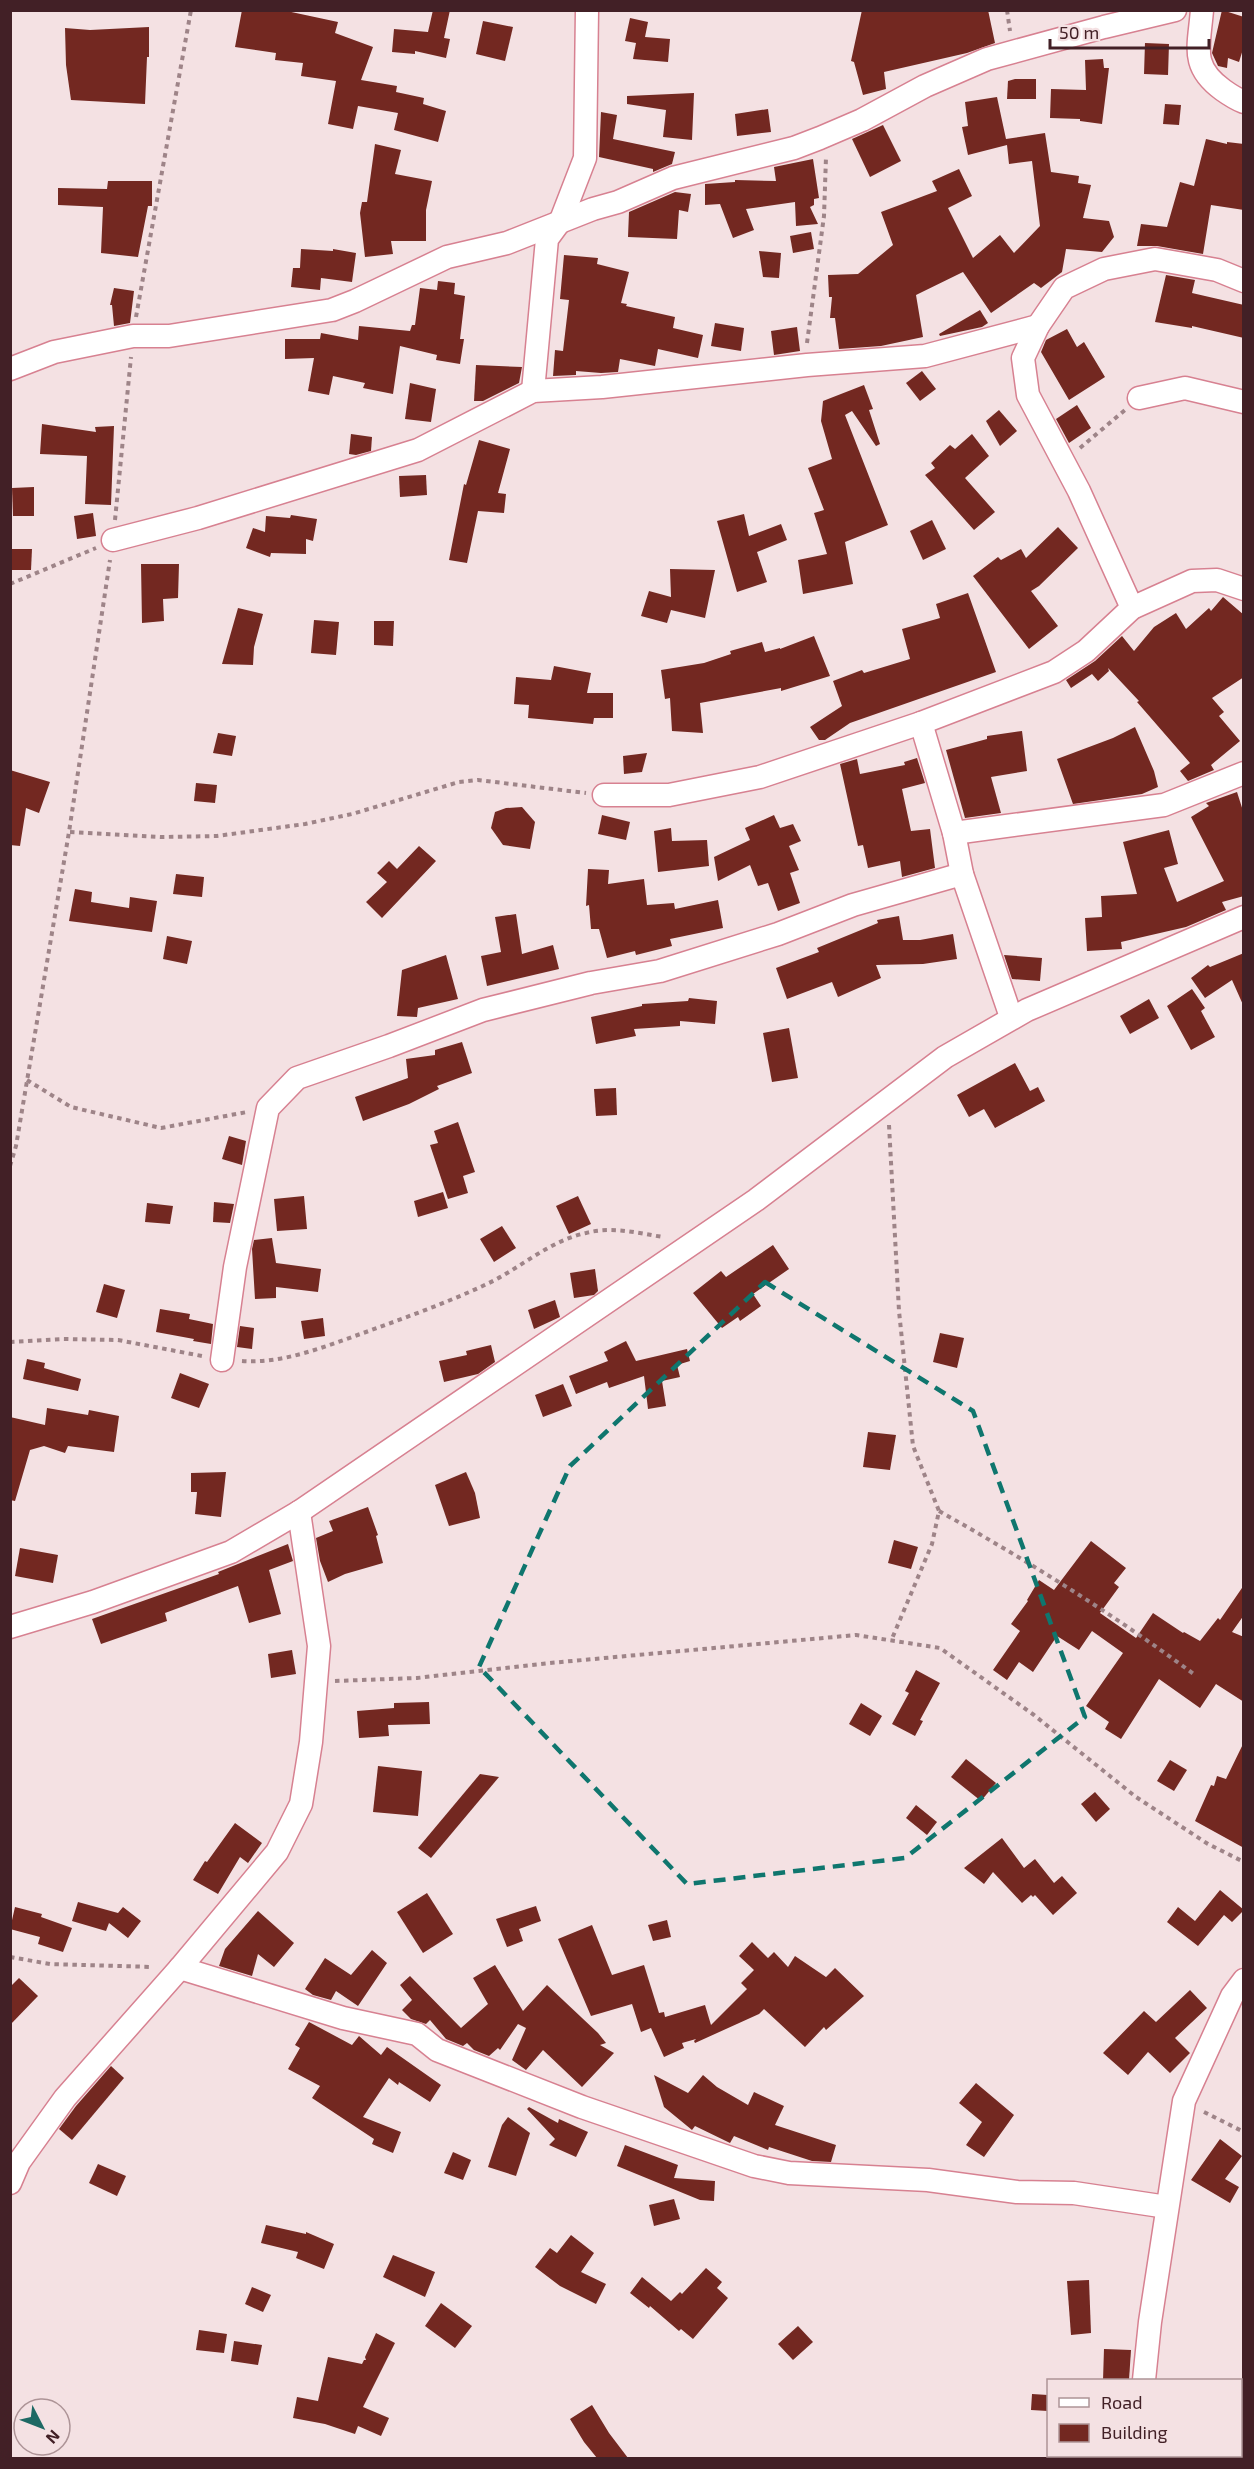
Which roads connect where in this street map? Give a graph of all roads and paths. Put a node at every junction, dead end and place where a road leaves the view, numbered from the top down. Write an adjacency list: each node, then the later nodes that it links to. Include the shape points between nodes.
1 (191, 10): 10 (path)
2 (587, 10): 7 (street, via 585,158)
3 (1175, 10): 6 (street, via 987,59)
4 (1202, 10): 5 (street, via 1198,50 1201,68 1214,84)
5 (1244, 102)
6 (827, 135): 7 (street, via 794,148 673,178 618,202); 11 (path, via 824,216 807,332)
7 (561, 220): 10 (street, via 507,243 447,257 332,310 169,336); 13 (street, via 547,239)
8 (1244, 281): 9 (street, via 1217,270 1155,259 1104,269 1064,288)
9 (1038, 326): 11 (street, via 925,356); 16 (street, via 1023,358 1028,395)
10 (133, 336): 12 (street, via 54,352); 17 (path)
11 (807, 364): 13 (street)
12 (10, 369)
13 (533, 391): 17 (street, via 418,450)
14 (1139, 398): 15 (street, via 1185,388); 16 (path)
15 (1244, 402)
16 (1064, 462): 20 (street)
17 (113, 540): 18 (path); 24 (path)
18 (10, 585)
19 (1244, 589): 20 (street, via 1217,580 1192,581)
20 (1132, 608): 21 (street, via 1086,651 1054,672)
21 (921, 723): 23 (street, via 760,777 669,795); 25 (street)
22 (1244, 774): 25 (street, via 1164,805)
23 (604, 795): 24 (path, via 478,780 459,782 352,814 217,836)
24 (69, 832): 29 (path)
25 (954, 833): 26 (street)
26 (962, 874): 28 (street); 31 (street, via 853,905 778,934 660,971 591,982 483,1010 297,1078)
27 (1244, 917): 28 (street)
28 (1011, 1017): 30 (street, via 945,1057)
29 (27, 1080): 31 (path, via 71,1107 161,1128); 32 (path)
30 (888, 1100): 33 (street); 36 (path, via 899,1311 913,1446)
31 (268, 1108): 35 (street, via 235,1267)
32 (10, 1166)
33 (693, 1243): 35 (path, via 617,1229 588,1232 558,1241 490,1282 445,1302 338,1342 284,1358 256,1362); 37 (street)
34 (10, 1342): 35 (path, via 118,1340)
35 (222, 1360)
36 (939, 1511): 39 (path, via 932,1544); 40 (path, via 1033,1564)
37 (299, 1512): 38 (street, via 231,1552); 41 (street, via 319,1646)
38 (10, 1627)
39 (891, 1641): 41 (path, via 856,1635 417,1678); 42 (path, via 940,1648 1034,1715 1136,1797 1208,1844)
40 (1195, 1675)
41 (316, 1681): 44 (street, via 301,1804 278,1852)
42 (1244, 1862)
43 (10, 1957): 44 (path, via 50,1964)
44 (180, 1968): 48 (street, via 65,2098 19,2162); 49 (street, via 343,2018 417,2034 437,2050 582,2107 754,2166 789,2173 1074,2193)
45 (1244, 1980): 46 (street)
46 (1184, 2102): 47 (path); 49 (street)
47 (1244, 2132)
48 (10, 2183)
49 (1167, 2207): 50 (street)
50 (1144, 2379)

